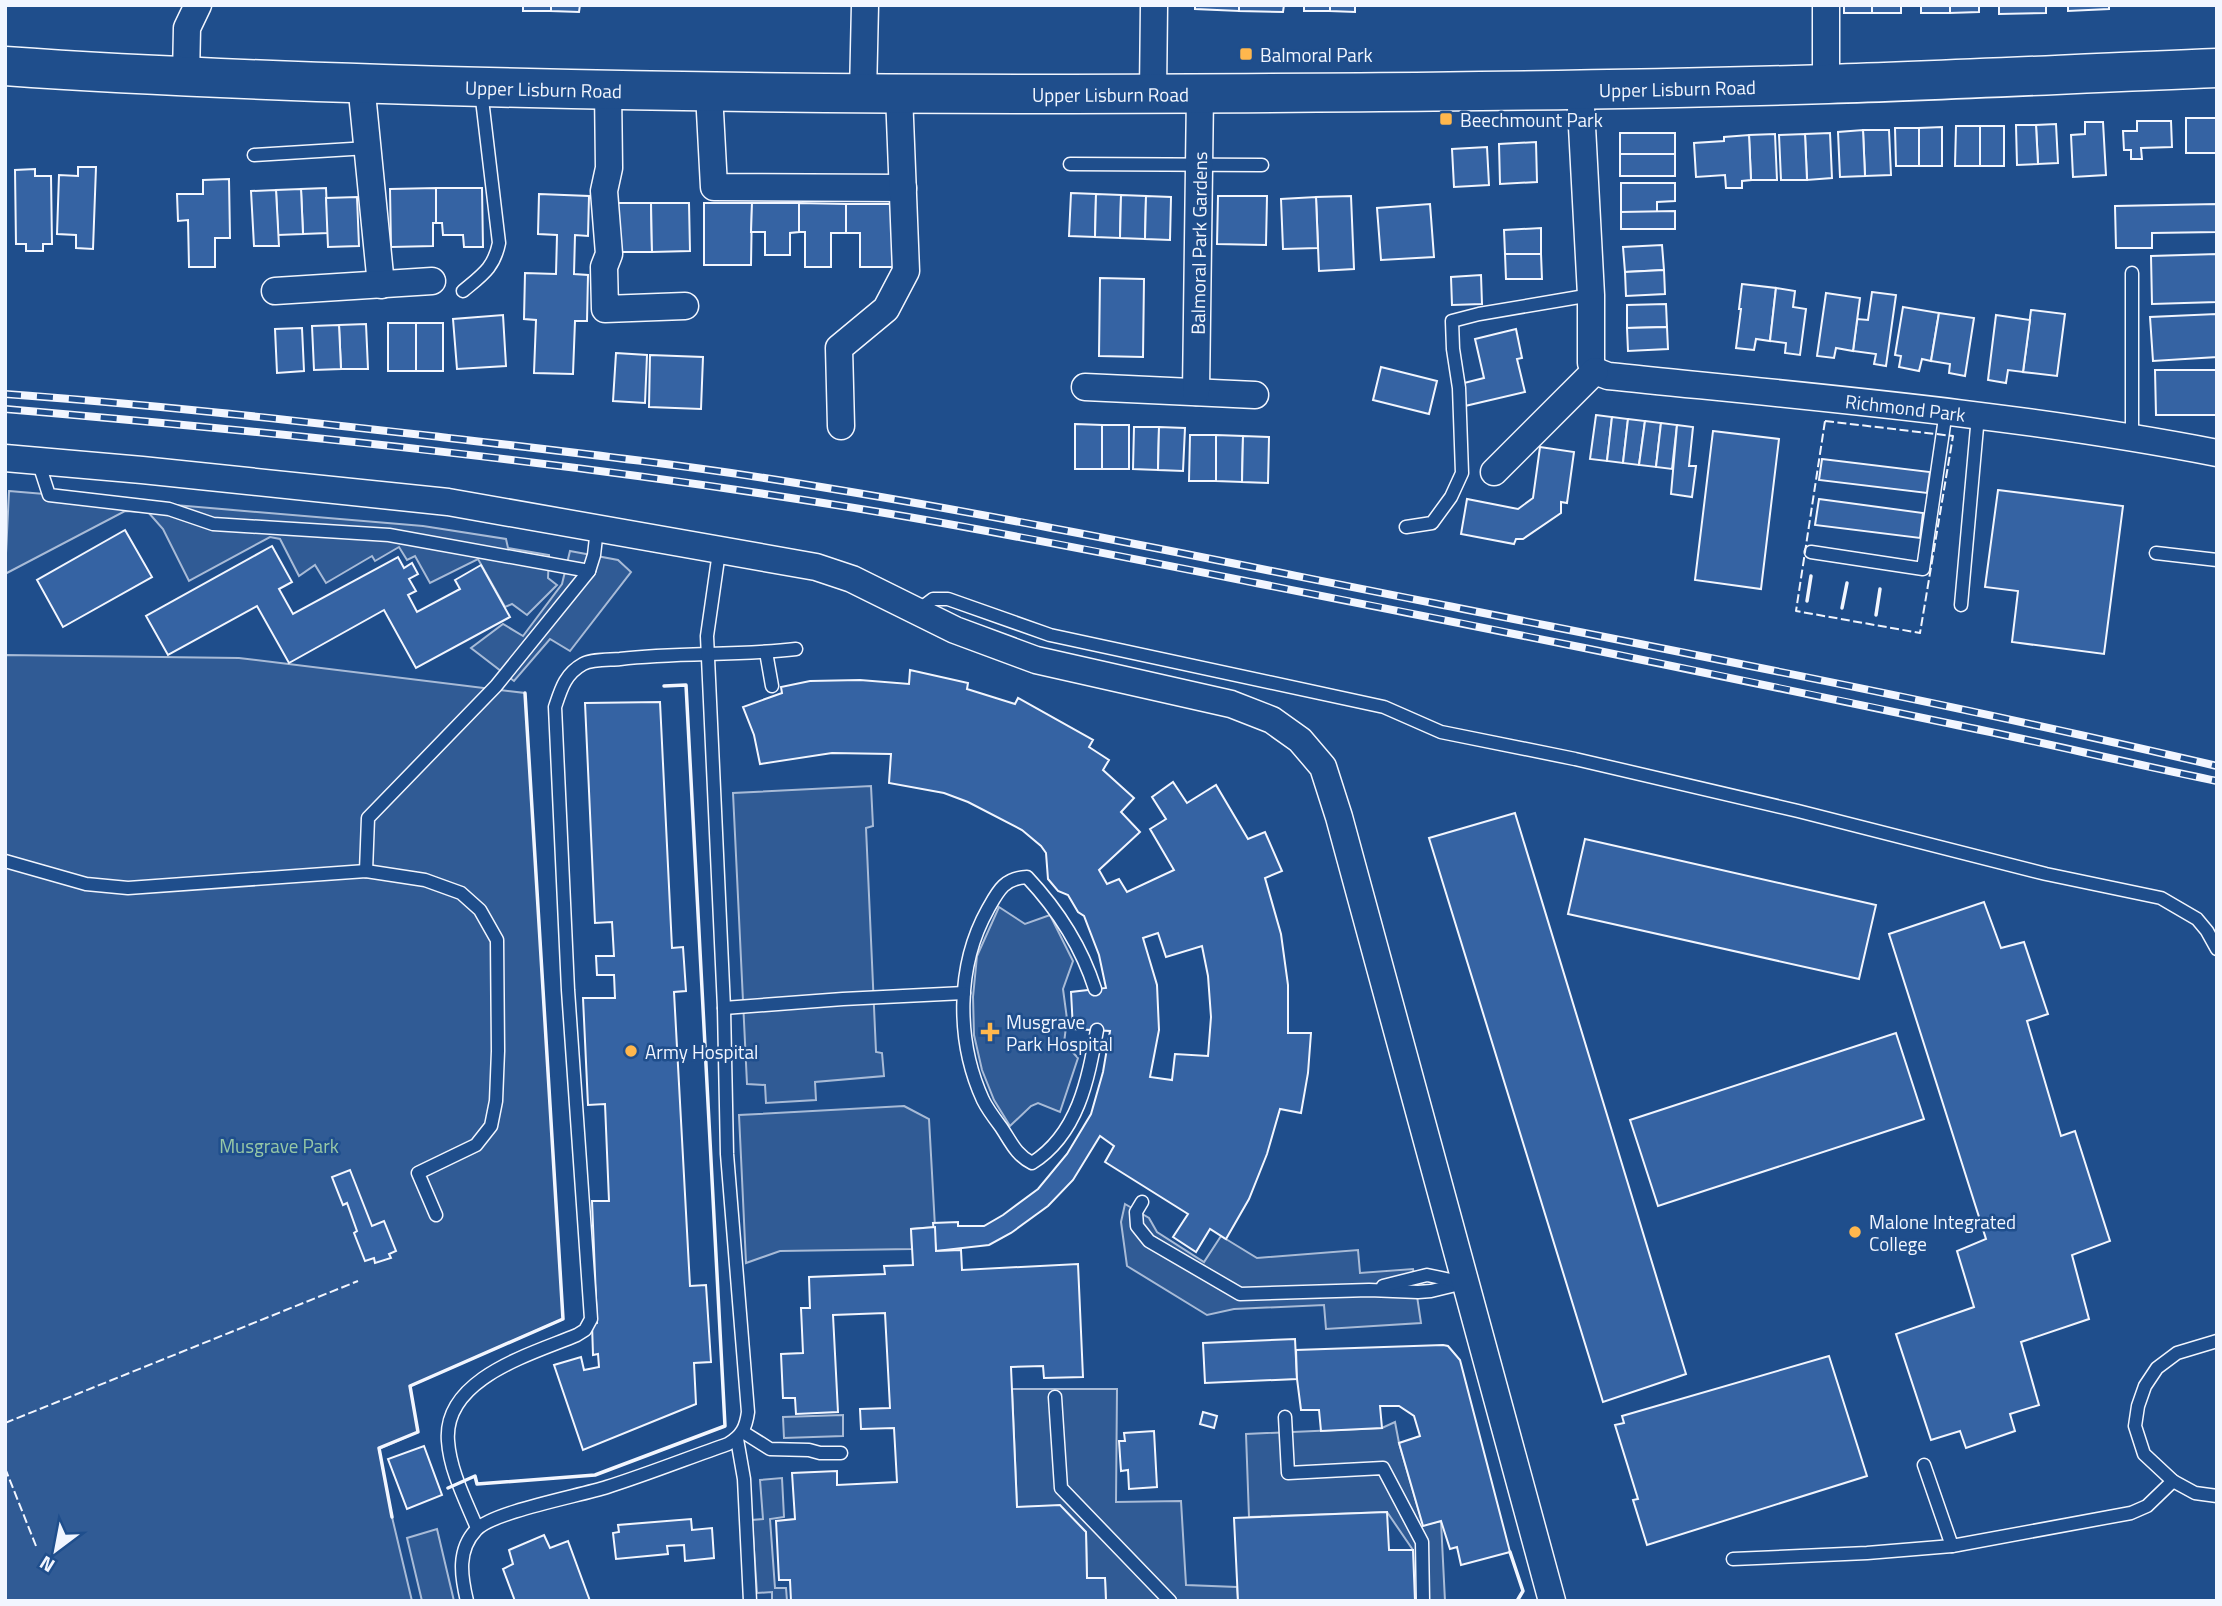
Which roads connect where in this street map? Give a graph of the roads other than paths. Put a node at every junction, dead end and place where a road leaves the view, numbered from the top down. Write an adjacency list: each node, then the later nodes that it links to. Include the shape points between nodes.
1 (198, 5): 7 (street, via 187,28)
2 (865, 5): 16 (street)
3 (1154, 5): 14 (street)
4 (1826, 5): 9 (street)
5 (5, 66): 7 (main road, Upper Lisburn Road)
6 (2217, 68): 9 (main road, Upper Lisburn Road)
7 (186, 77): 8 (main road, Upper Lisburn Road)
8 (362, 83): 10 (main road, Upper Lisburn Road); 17 (street)
9 (1826, 84): 11 (main road, Upper Lisburn Road)
10 (481, 87): 12 (main road, Upper Lisburn Road); 26 (lane, via 499,243 496,258)
11 (1580, 89): 15 (main road, Upper Lisburn Road); 28 (street)
12 (607, 90): 13 (main road, Upper Lisburn Road); 29 (street, via 605,309)
13 (709, 93): 16 (main road, Upper Lisburn Road); 22 (street, via 714,187)
14 (1153, 93): 15 (main road, Upper Lisburn Road); 16 (main road, Upper Lisburn Road)
15 (1200, 93): 20 (street, Balmoral Park Gardens)
16 (881, 94): 22 (street)
17 (368, 148): 18 (lane); 25 (street)
18 (254, 155)
19 (1070, 164): 20 (lane)
20 (1199, 165): 21 (lane); 32 (street, Balmoral Park Gardens)
21 (1262, 165)
22 (903, 188): 36 (street, via 906,271 886,309 839,348)
23 (2132, 273): 37 (lane)
24 (432, 281): 25 (street)
25 (381, 285): 27 (street)
26 (464, 290)
27 (275, 291)
28 (1591, 295): 30 (street, via 1591,363); 42 (lane, via 1452,321 1462,473 1432,523)
29 (685, 306)
30 (1595, 371): 34 (street, Richmond Park, via 1608,376); 41 (street)
31 (1085, 387): 32 (street)
32 (1196, 392): 33 (street)
33 (1255, 395)
34 (1946, 410): 35 (street, Richmond Park); 45 (lane, via 1923,569)
35 (1978, 416): 37 (street, Richmond Park); 49 (lane)
36 (841, 426)
37 (2132, 437): 38 (street, Richmond Park)
38 (2217, 453)
39 (5, 458): 40 (street)
40 (38, 461): 43 (street, via 448,502); 48 (lane, via 49,495 169,509 213,524 389,535)
41 (1494, 472)
42 (1406, 527)
43 (597, 530): 44 (street); 48 (lane)
44 (719, 552): 50 (street, via 828,571); 53 (lane)
45 (1811, 552)
46 (2156, 553): 47 (lane)
47 (2217, 560)
48 (589, 571): 56 (lane, via 496,686 368,818)
49 (1961, 605)
50 (916, 611): 57 (lane, via 933,599 948,599 1050,635 1384,707 1441,732 1588,762 2161,898 2197,919); 64 (street, via 1036,660 1241,708 1272,720 1300,740 1323,767)
51 (796, 649): 52 (lane)
52 (766, 652): 53 (lane); 54 (lane)
53 (708, 653): 60 (lane); 73 (lane, via 585,662 566,677 555,707 590,1319 577,1335 494,1370 457,1405 447,1438 449,1452)
54 (772, 686)
55 (5, 861): 56 (lane, via 86,884 128,888)
56 (366, 872): 63 (lane, via 425,880 461,893 480,910 497,940 498,1051 491,1126 476,1145 418,1173)
57 (2217, 949)
58 (1095, 989): 59 (lane, via 1073,936 1027,877 1015,877 1000,888 983,918 970,951)
59 (964, 993): 60 (lane); 61 (lane, via 963,1022 984,1101 1020,1157 1032,1163 1064,1135 1081,1098)
60 (724, 1008): 68 (lane, via 726,1154 748,1412)
61 (1097, 1030)
62 (1142, 1202): 64 (lane, via 1136,1212 1137,1226 1149,1241 1240,1294 1369,1290 1427,1275)
63 (436, 1215)
64 (1464, 1283): 80 (street)
65 (2217, 1341): 71 (lane, via 2177,1353 2157,1368 2138,1406 2135,1426 2144,1454)
66 (1055, 1397): 78 (lane, via 1061,1489)
67 (1285, 1417): 79 (lane, via 1288,1473 1383,1468 1422,1542)
68 (740, 1435): 69 (lane, via 770,1449); 73 (lane, via 728,1444 609,1486 506,1514); 77 (lane)
69 (841, 1453)
70 (1924, 1465): 74 (lane)
71 (2173, 1481): 72 (lane, via 2195,1493); 74 (lane, via 2147,1506 2131,1513)
72 (2217, 1496)
73 (477, 1528): 76 (lane, via 463,1549)
74 (1952, 1546): 75 (lane)
75 (1733, 1559)
76 (467, 1601)
77 (750, 1601)
78 (1170, 1601)
79 (1423, 1601)
80 (1552, 1601)

